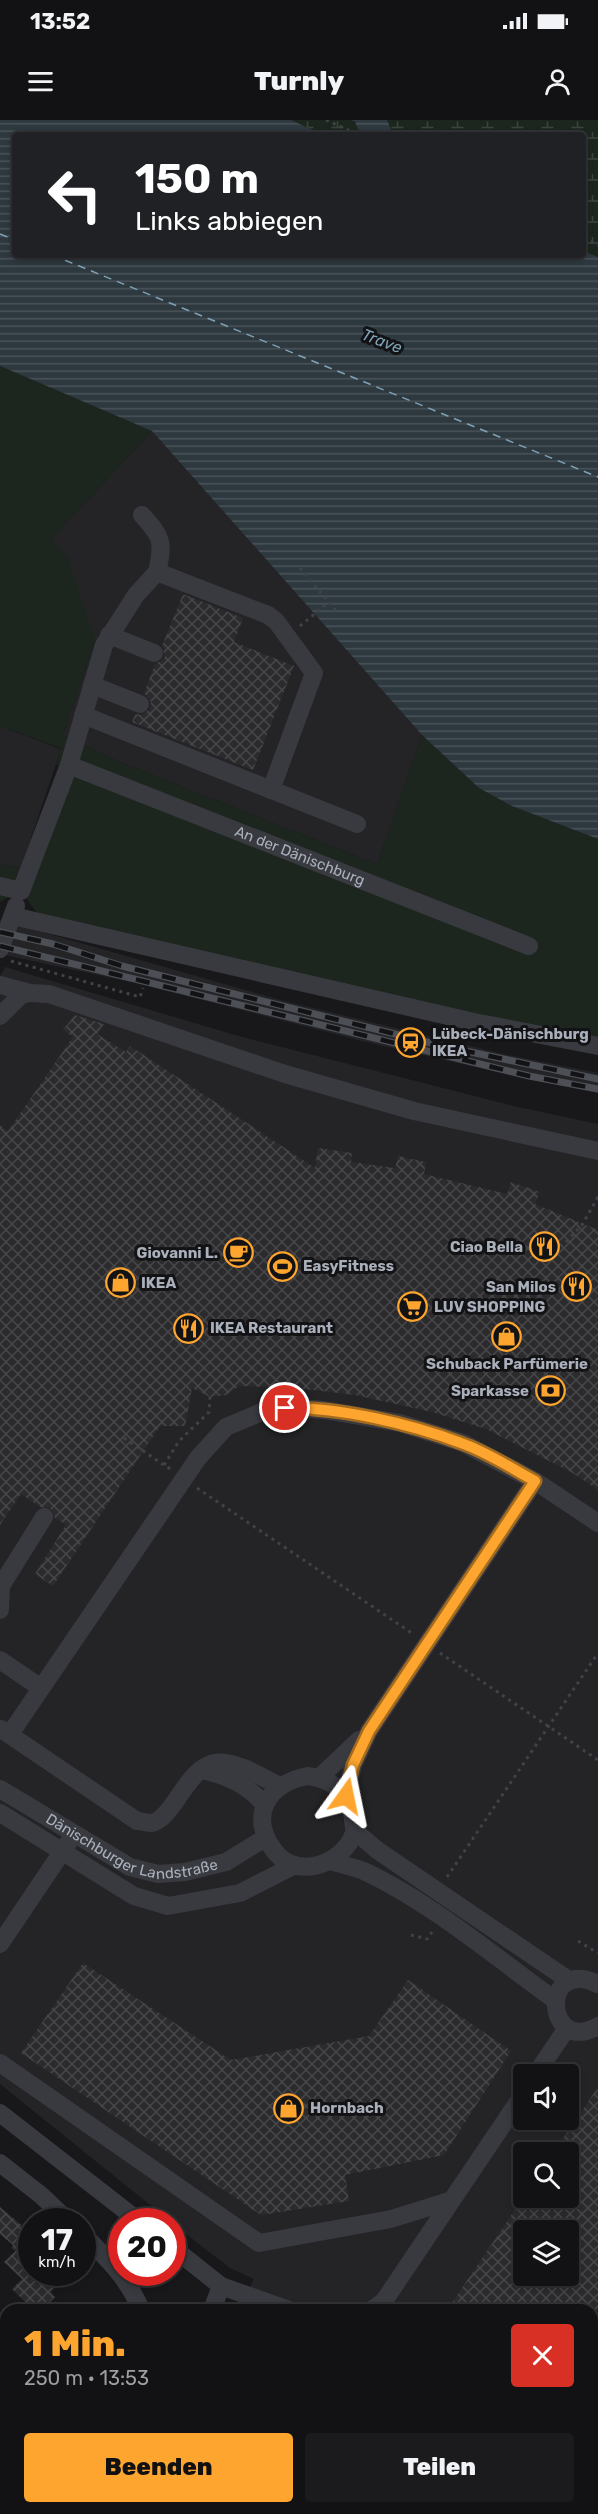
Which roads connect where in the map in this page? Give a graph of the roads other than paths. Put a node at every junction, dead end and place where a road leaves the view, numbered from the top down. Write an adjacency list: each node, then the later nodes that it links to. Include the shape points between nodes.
1 (142, 515): 2 (street, via 158,534 162,554)
2 (157, 572): 3 (street); 9 (street, via 184,574 268,615 314,673)
3 (109, 635): 4 (street); 5 (street)
4 (154, 653)
5 (92, 685): 6 (street); 7 (street)
6 (140, 704)
7 (83, 715): 8 (street); 9 (street)
8 (69, 765): 12 (street); 14 (street, An der Dänischburg)
9 (271, 790): 10 (street)
10 (357, 824)
11 (0, 886): 12 (street)
12 (21, 891): 13 (street)
13 (13, 916): 15 (street); 19 (street, via 474,1022)
14 (529, 946)
15 (5, 955)
16 (0, 985): 17 (street)
17 (30, 993): 18 (street, via 21,995); 20 (street, via 49,994 285,1074 414,1111)
18 (0, 1016)
19 (598, 1046)
20 (598, 1151)
21 (535, 1481): 23 (street); 26 (street, via 463,1443 400,1423 302,1408 269,1409 226,1427 198,1458); 28 (street)
22 (44, 1517): 24 (street, via 0,1586)
23 (598, 1523)
24 (0, 1610)
25 (0, 1660): 26 (street)
26 (41, 1688): 27 (street)
27 (5, 1731): 29 (street, via 138,1821 152,1823 164,1815)
28 (369, 1731): 30 (street); 33 (street, via 353,1765)
29 (200, 1770): 31 (street, via 214,1763 229,1764); 34 (street, via 235,1781 253,1791)
30 (320, 1778): 31 (street, via 291,1779); 33 (street)
31 (279, 1786): 34 (street)
32 (0, 1789): 37 (street, Dänischburger Landstraße)
33 (346, 1796): 36 (street)
34 (265, 1805): 38 (street)
35 (0, 1813): 39 (street, Dänischburger Landstraße)
36 (355, 1831): 40 (street, via 344,1850); 42 (street)
37 (74, 1834): 38 (street, Dänischburger Landstraße, via 130,1867 158,1874 226,1862); 39 (street)
38 (265, 1838): 41 (street, via 277,1855)
39 (62, 1852): 41 (street, Dänischburger Landstraße, via 134,1896 168,1906 240,1893); 45 (street)
40 (331, 1861): 41 (street, via 319,1866); 43 (street, via 364,1871)
41 (295, 1865)
42 (416, 1876): 43 (street, via 408,1886); 44 (street)
43 (395, 1888): 46 (street)
44 (491, 1926): 46 (street); 47 (street)
45 (0, 1944)
46 (483, 1948): 47 (street, via 507,1958); 49 (street)
47 (523, 1949): 48 (street)
48 (588, 1978): 49 (street, via 559,1990)
49 (555, 2000): 51 (street, via 555,2011)
50 (598, 2026): 51 (street, via 578,2032)
51 (567, 2028): 53 (street)
52 (0, 2063): 57 (street, via 259,2243 391,2219)
53 (543, 2064)
54 (513, 2109): 57 (street)
55 (0, 2113): 59 (street)
56 (0, 2163): 58 (street)
57 (452, 2200): 66 (street)
58 (54, 2208)
59 (122, 2208)
60 (96, 2248): 63 (street, via 133,2290)
61 (186, 2258): 62 (street)
62 (221, 2286): 64 (street); 65 (street)
63 (139, 2304)
64 (214, 2304)
65 (272, 2304)
66 (380, 2304)

